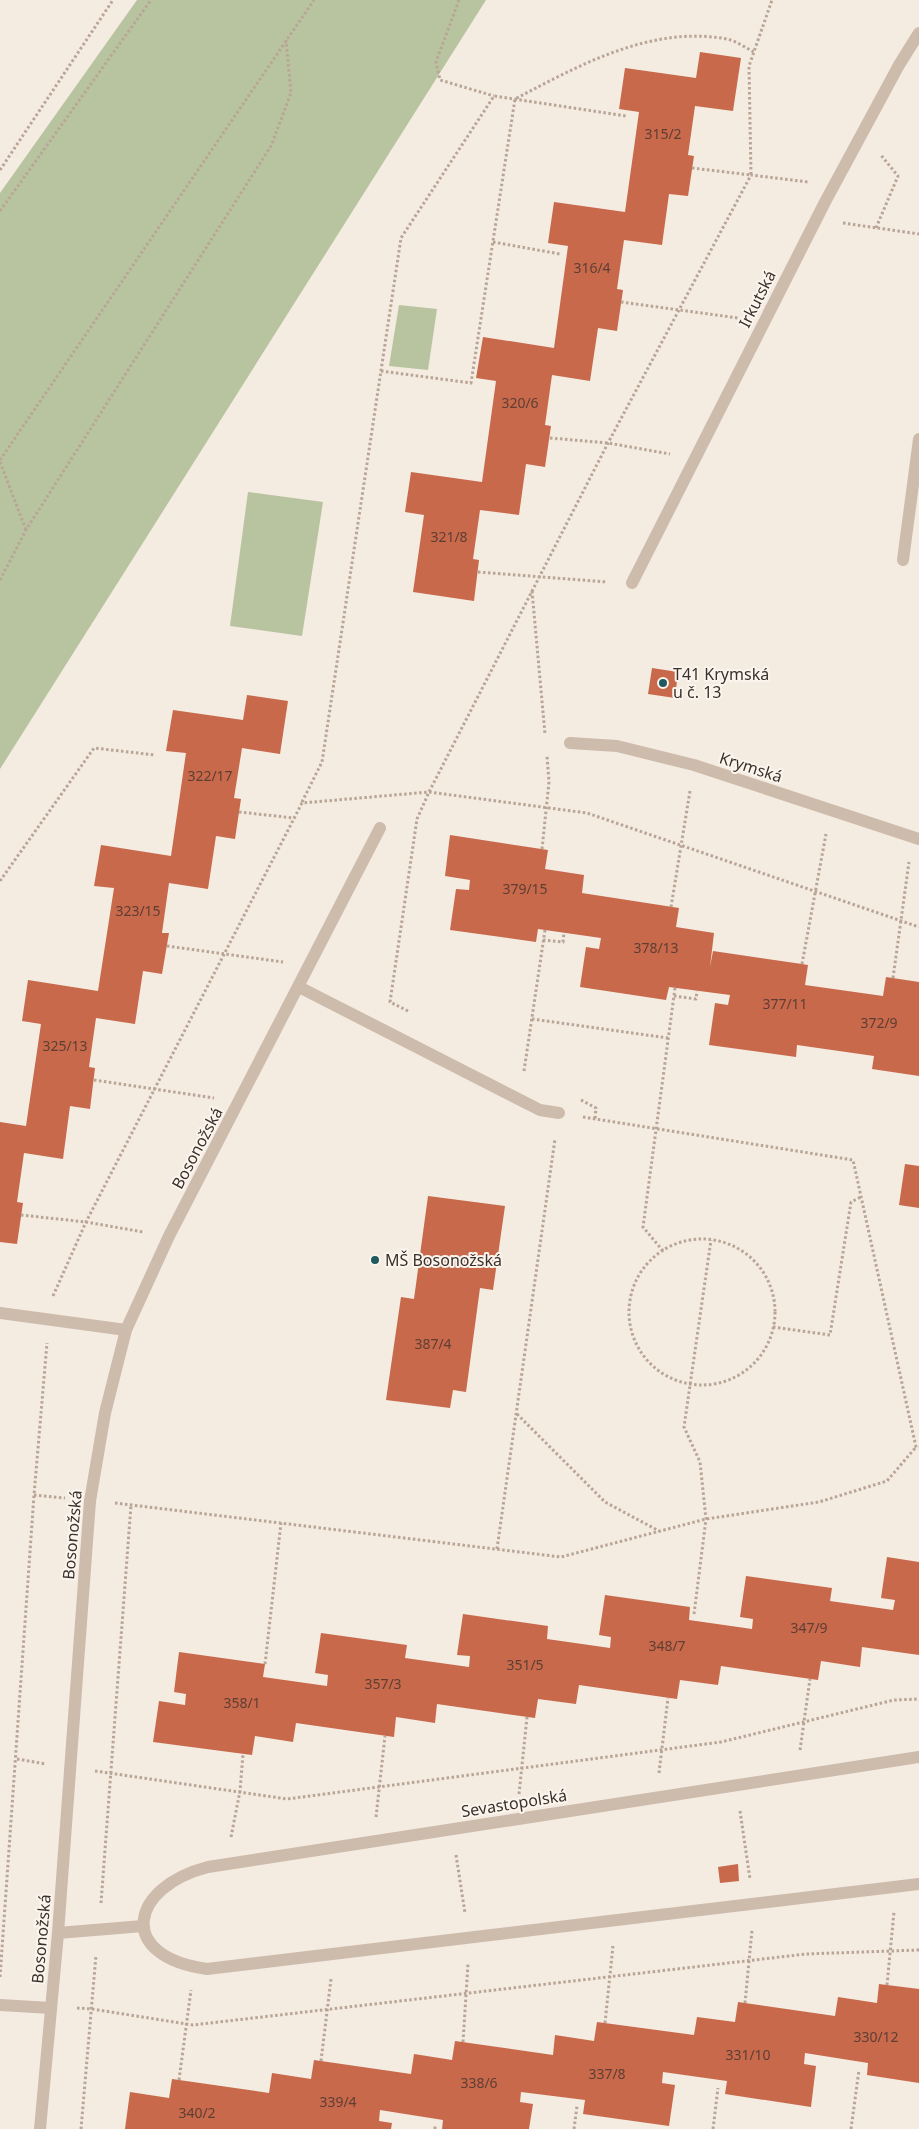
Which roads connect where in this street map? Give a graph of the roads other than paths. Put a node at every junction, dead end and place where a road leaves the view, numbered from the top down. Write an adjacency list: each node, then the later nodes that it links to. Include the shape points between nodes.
1 (919, 33): 4 (street, Irkutská, via 763,322)
2 (919, 440): 3 (street)
3 (903, 560)
4 (632, 583)
5 (570, 743): 7 (street, Krymská, via 618,746 694,765)
6 (380, 828): 8 (street, Bosonožská)
7 (916, 838)
8 (299, 987): 9 (street, via 540,1110); 11 (street, Bosonožská, via 169,1236)
9 (559, 1113)
10 (0, 1313): 11 (street)
11 (126, 1330): 15 (street, Bosonožská, via 105,1413 90,1501)
12 (919, 1757): 14 (street, Sevastopolská, via 190,1872 166,1886 147,1906)
13 (919, 1884): 14 (street, via 207,1969 166,1958 148,1943)
14 (143, 1926): 15 (street)
15 (58, 1933): 17 (street, Bosonožská)
16 (0, 2005): 17 (street)
17 (51, 2008): 18 (street, Bosonožská)
18 (40, 2129)

